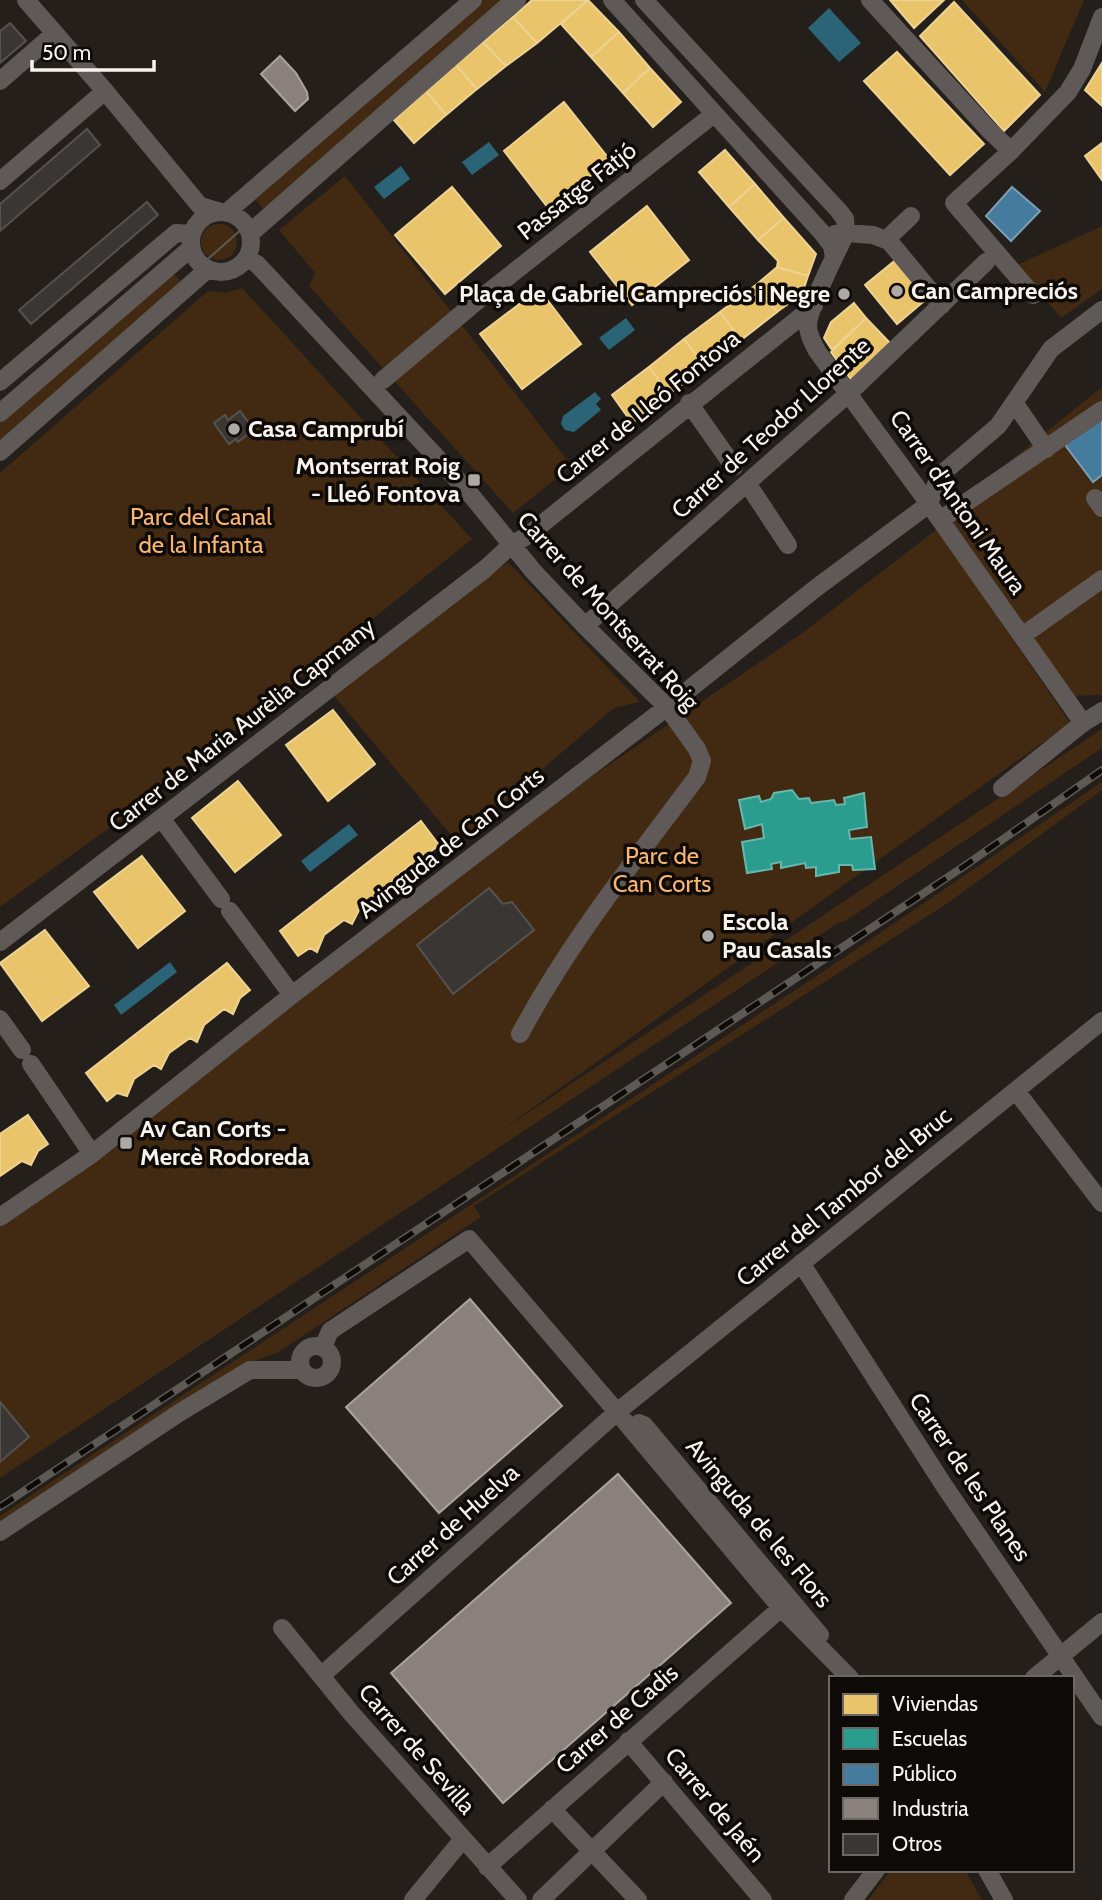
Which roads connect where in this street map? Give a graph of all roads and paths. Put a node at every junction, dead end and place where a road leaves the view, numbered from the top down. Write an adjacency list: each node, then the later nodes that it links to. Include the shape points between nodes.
1 (26, 0): 8 (street)
2 (473, 0): 14 (street)
3 (517, 0): 18 (street)
4 (612, 0): 11 (street)
5 (644, 0): 16 (street, via 839,211)
6 (870, 0): 12 (street)
7 (1102, 17): 12 (street, via 1068,92)
8 (55, 33): 9 (street); 10 (street)
9 (0, 81)
10 (105, 91): 13 (street); 14 (street, via 200,206)
11 (714, 114): 19 (street); 29 (street, Passatge Fatjó)
12 (1011, 151): 25 (street, via 954,203)
13 (0, 181)
14 (224, 212): 18 (street, via 240,218); 20 (street, via 198,223)
15 (911, 216): 17 (street)
16 (846, 233): 19 (street); 21 (street); 26 (street, via 873,235 889,242)
17 (892, 233)
18 (250, 234): 22 (street)
19 (824, 235): 21 (street)
20 (191, 241): 24 (street, via 197,261); 30 (street, via 176,233); 35 (street)
21 (834, 257): 27 (street)
22 (247, 258): 24 (street, via 227,272); 42 (street, Carrer de Montserrat Roig, via 447,469)
23 (986, 262): 26 (street, Carrer de Teodor Llorente)
24 (208, 269): 37 (street)
25 (1032, 295)
26 (942, 305): 31 (street, Carrer de Teodor Llorente)
27 (814, 306): 31 (street, Carrer d'Antoni Maura, via 808,325 810,338); 32 (street, Carrer de Lleó Fontova)
28 (1102, 310): 40 (street, via 1051,349 998,426 939,475)
29 (383, 380)
30 (0, 382)
31 (849, 393): 39 (street, Carrer de Teodor Llorente); 40 (street, Carrer d'Antoni Maura)
32 (690, 404): 38 (street); 42 (street, Carrer de Lleó Fontova)
33 (1018, 408): 36 (street)
34 (1102, 410): 36 (street)
35 (0, 413)
36 (1046, 449): 41 (street)
37 (0, 452)
38 (734, 467)
39 (747, 484): 43 (street); 45 (street, Carrer de Teodor Llorente)
40 (929, 504): 46 (street, Carrer d'Antoni Maura); 47 (street, Avinguda de Can Corts)
41 (946, 516)
42 (511, 545): 45 (street, Carrer de Montserrat Roig); 51 (street, Carrer de Maria Aurèlia Capmany)
43 (788, 545)
44 (1102, 579): 46 (street)
45 (585, 626): 47 (street, Carrer de Montserrat Roig)
46 (1022, 635): 49 (street, Carrer d'Antoni Maura)
47 (667, 707): 53 (street, Avinguda de Can Corts); 56 (street, Carrer de Montserrat Roig, via 697,749 702,761 697,777 590,922)
48 (1102, 711): 49 (street)
49 (1083, 723): 50 (street)
50 (1002, 788)
51 (161, 818): 52 (street, Carrer de Maria Aurèlia Capmany); 53 (street)
52 (0, 942)
53 (292, 995): 58 (street, Avinguda de Can Corts)
54 (0, 1019): 58 (street)
55 (1102, 1021): 57 (street, Carrer del Tambor del Bruc)
56 (520, 1034)
57 (1016, 1091): 59 (street); 61 (street, Carrer del Tambor del Bruc)
58 (92, 1154): 60 (street, Avinguda de Can Corts)
59 (1102, 1203)
60 (0, 1217)
61 (801, 1263): 64 (street, Carrer del Tambor del Bruc); 69 (street, Carrer de les Planes, via 945,1487)
62 (323, 1346): 63 (street, via 309,1347 301,1356); 63 (street, via 333,1358 331,1371 313,1379); 64 (street, Avinguda de les Flors, via 330,1331 468,1240)
63 (301, 1370): 65 (street, via 250,1370)
64 (617, 1412): 66 (street, Avinguda de les Flors); 70 (street, Carrer de Huelva); 72 (street, Avinguda de les Flors, via 644,1425 805,1614)
65 (0, 1532)
66 (781, 1608): 71 (street, Avinguda de les Flors); 75 (street, Carrer de Cadis)
67 (1102, 1622): 69 (street)
68 (282, 1628): 70 (street, Carrer de Sevilla)
69 (1063, 1656): 73 (street); 74 (street, Carrer de les Planes)
70 (322, 1675): 78 (street, Carrer de Sevilla)
71 (849, 1676)
72 (850, 1676)
73 (1037, 1676)
74 (1102, 1717)
75 (628, 1741): 76 (street, Carrer de Jaén); 77 (street, Carrer de Cadis)
76 (664, 1782): 79 (street); 87 (street, Carrer de Jaén)
77 (552, 1809): 79 (street); 80 (street, Carrer de Cadis)
78 (463, 1839): 80 (street, Carrer de Sevilla); 83 (street)
79 (592, 1851): 85 (street); 86 (street)
80 (487, 1867): 84 (street, Carrer de Sevilla)
81 (874, 1872): 88 (street)
82 (988, 1872): 89 (street)
83 (413, 1900)
84 (518, 1900)
85 (541, 1900)
86 (638, 1900)
87 (763, 1900)
88 (853, 1900)
89 (1004, 1900)

